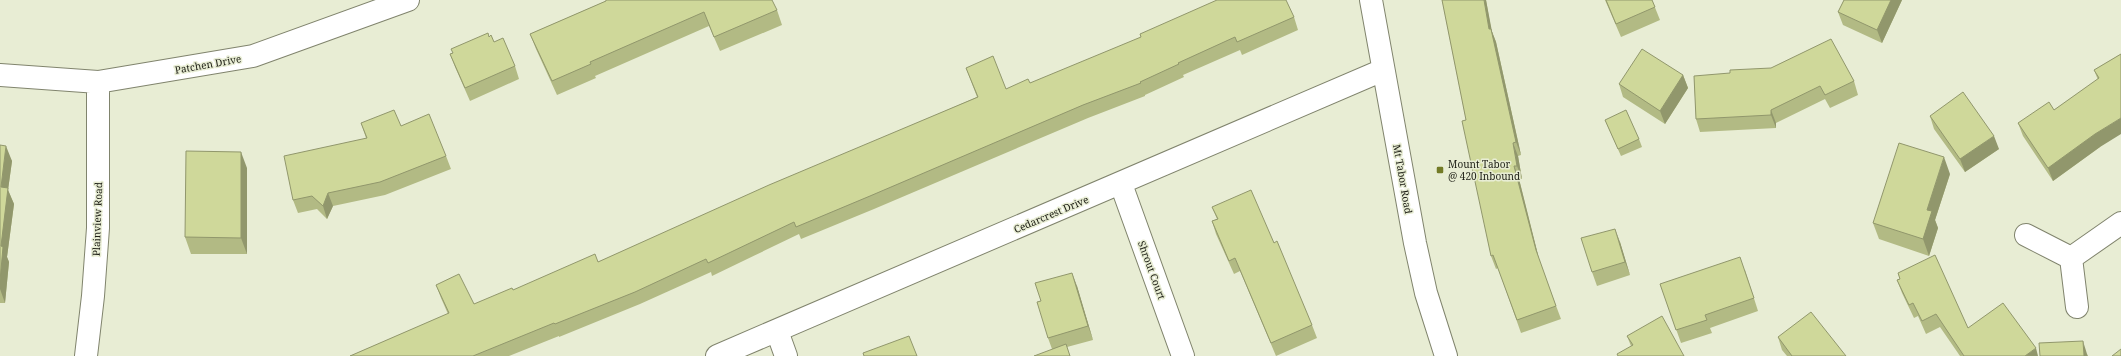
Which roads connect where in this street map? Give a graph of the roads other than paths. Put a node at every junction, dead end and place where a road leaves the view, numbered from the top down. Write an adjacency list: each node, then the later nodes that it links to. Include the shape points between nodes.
1 (408, 0): 5 (street, Patchen Drive, via 253,56)
2 (1371, 0): 3 (street, Mt Tabor Road)
3 (1383, 70): 6 (street, Cedarcrest Drive); 16 (street, Mt Tabor Road, via 1426,293)
4 (0, 75): 5 (street, Patchen Drive)
5 (98, 82): 12 (street, Plainview Road, via 98,228)
6 (1121, 184): 11 (street, Cedarcrest Drive); 15 (street, Shrout Court)
7 (2121, 222): 9 (street)
8 (2026, 235): 9 (street)
9 (2071, 258): 10 (street)
10 (2077, 307)
11 (777, 331): 13 (street, Cedarcrest Drive); 14 (street)
12 (86, 356)
13 (717, 356)
14 (786, 356)
15 (1183, 356)
16 (1446, 356)

